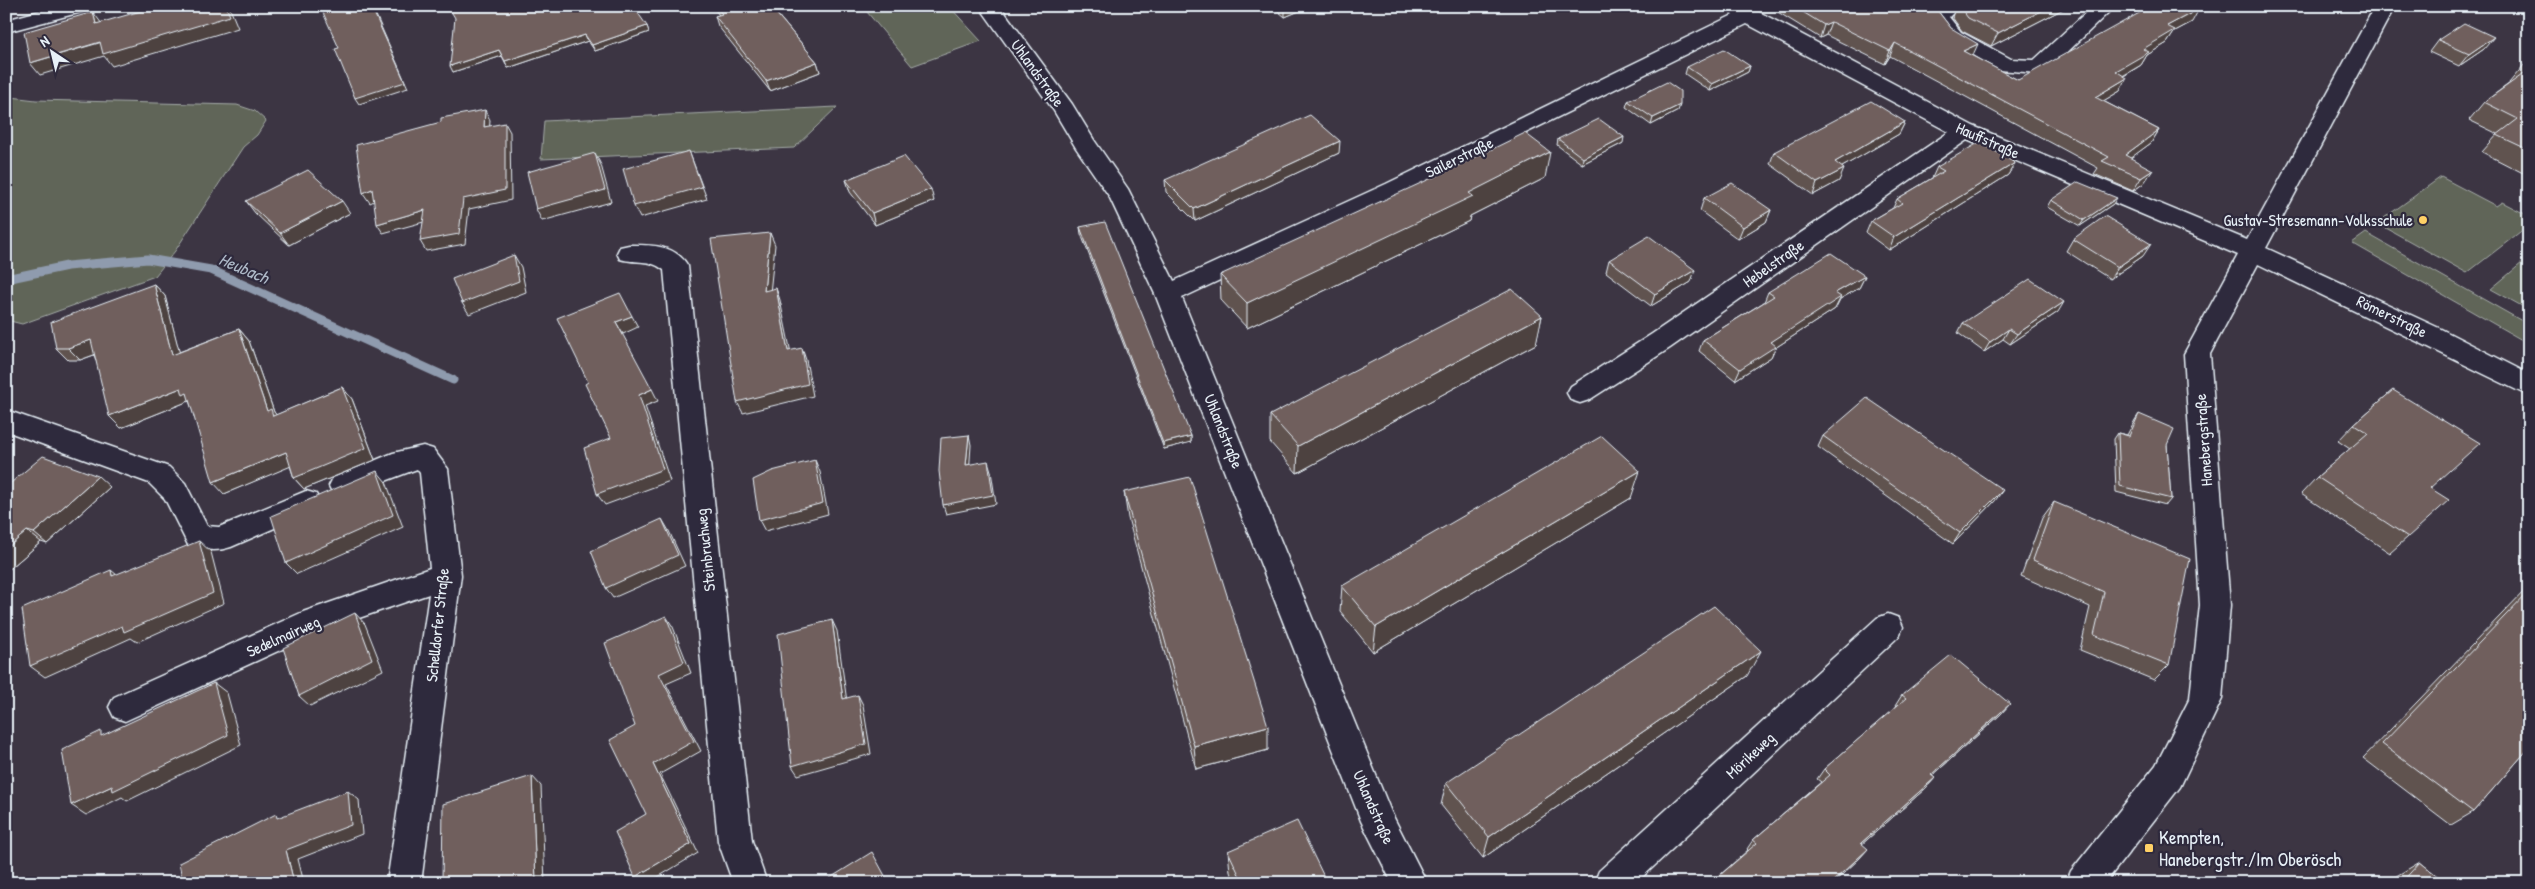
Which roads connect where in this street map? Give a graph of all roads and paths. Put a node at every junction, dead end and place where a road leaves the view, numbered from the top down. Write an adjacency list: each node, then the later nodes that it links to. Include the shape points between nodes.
1 (82, 6): 7 (street)
2 (989, 6): 11 (street, Uhlandstraße, via 1064,108 1120,194)
3 (1950, 6): 4 (street, via 1938,16 1954,36 2006,65 2039,67)
4 (2106, 6)
5 (2385, 6): 9 (street, Hanebergstraße)
6 (1741, 11): 8 (street, Hauffstraße); 11 (street, Sailerstraße, via 1394,189)
7 (6, 26)
8 (1965, 131): 9 (street, Hauffstraße); 13 (street, Hebelstraße, via 1661,341)
9 (2253, 251): 12 (street, Römerstraße); 22 (street, Hanebergstraße, via 2197,354 2215,605 2206,699 2168,776)
10 (629, 253): 19 (street, Steinbruchweg, via 657,253 676,266 735,841)
11 (1168, 294): 20 (street, Uhlandstraße, via 1378,821)
12 (2529, 386)
13 (1580, 393)
14 (6, 420): 15 (street, Schelldorfer Straße, via 159,475 175,491 198,536 220,539 403,460 422,457 434,469)
15 (446, 575): 17 (street, Sedelmairweg, via 314,621); 18 (street, Schelldorfer Straße)
16 (1888, 628): 21 (street, Mörikeweg)
17 (125, 707)
18 (404, 883)
19 (750, 883)
20 (1410, 883)
21 (1611, 883)
22 (2083, 883)

